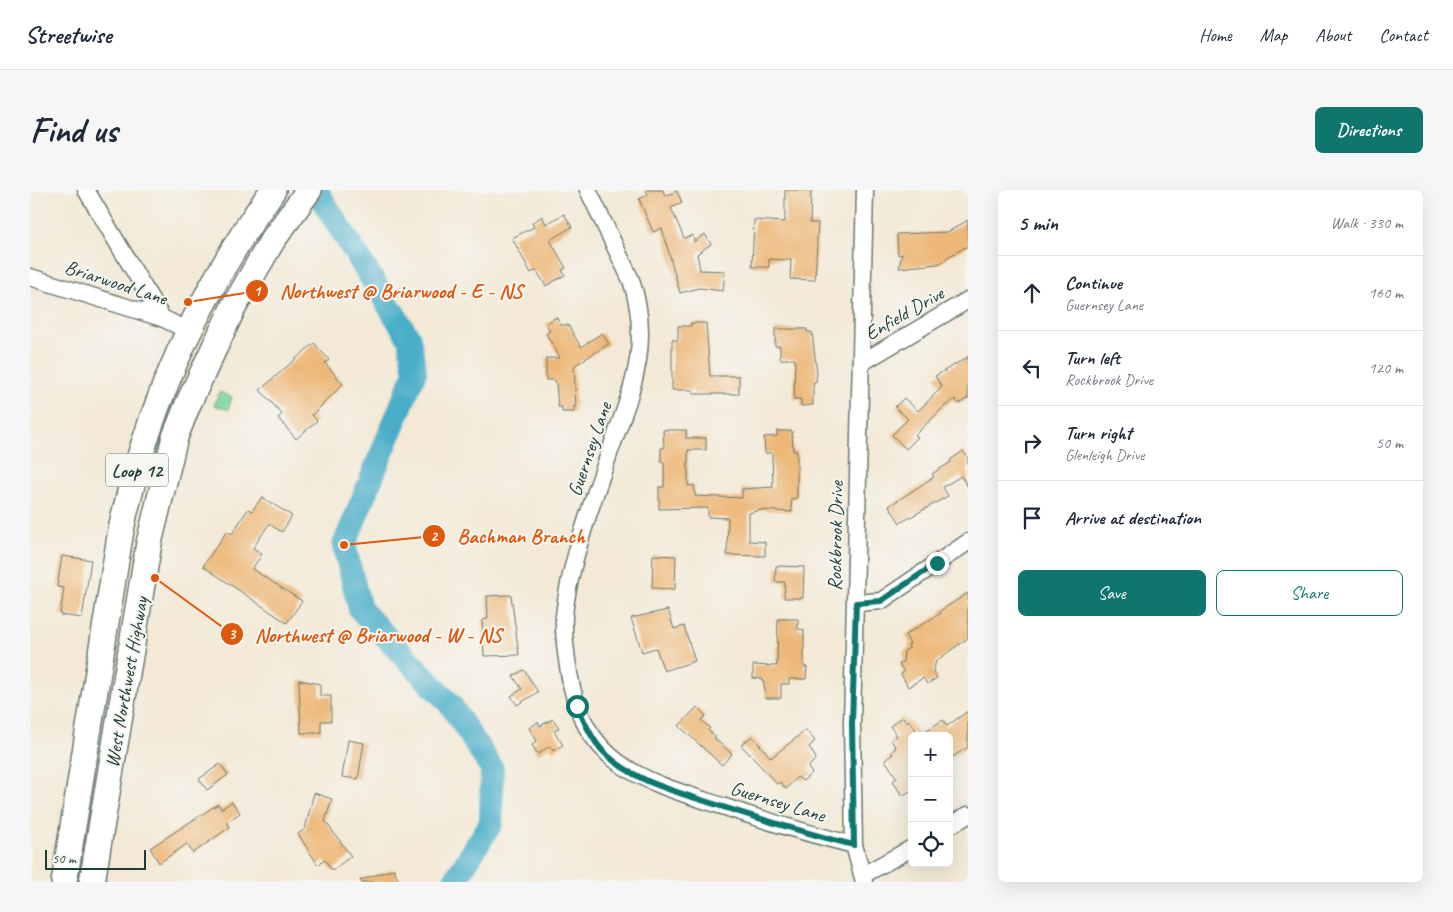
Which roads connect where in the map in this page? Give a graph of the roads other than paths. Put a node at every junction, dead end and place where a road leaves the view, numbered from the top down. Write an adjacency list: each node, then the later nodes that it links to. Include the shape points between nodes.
1 (86, 190): 8 (street)
2 (273, 190): 9 (main road, West Northwest Highway / Loop 12, via 236,244)
3 (309, 190): 10 (main road, West Northwest Highway / Loop 12, via 272,241)
4 (588, 190): 18 (street, Guernsey Lane, via 631,280 642,333 630,395 583,535 566,605 566,655 577,706 601,749 640,778 812,835)
5 (865, 190): 11 (street, Rockbrook Drive)
6 (30, 277): 8 (street, Briarwood Lane)
7 (968, 300): 11 (street, Enfield Drive)
8 (162, 318): 9 (street, Briarwood Lane)
9 (189, 331): 10 (main road); 14 (main road, West Northwest Highway / Loop 12, via 158,405 128,500)
10 (215, 344): 15 (main road, West Northwest Highway / Loop 12, via 179,428 162,485)
11 (861, 363): 13 (street, Rockbrook Drive)
12 (968, 542): 13 (street, via 881,601)
13 (856, 603): 18 (street, Rockbrook Drive, via 852,723)
14 (89, 724): 15 (main road); 21 (main road, West Northwest Highway / Loop 12)
15 (118, 728): 22 (main road, West Northwest Highway / Loop 12)
16 (968, 815): 17 (street)
17 (953, 824)
18 (854, 845): 20 (street, Rockbrook Drive)
19 (908, 851): 20 (street)
20 (863, 879)
21 (64, 882)
22 (92, 882)

